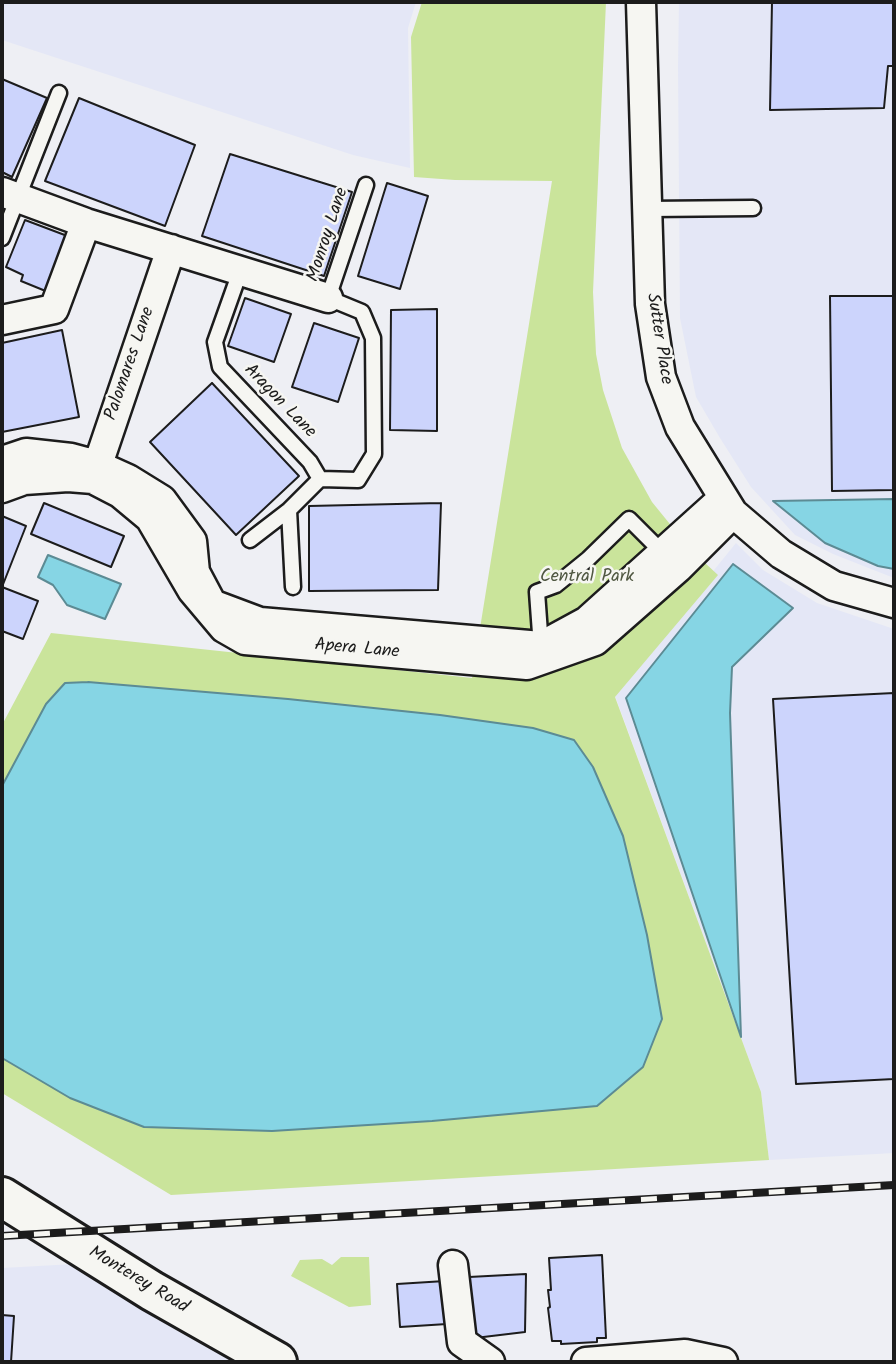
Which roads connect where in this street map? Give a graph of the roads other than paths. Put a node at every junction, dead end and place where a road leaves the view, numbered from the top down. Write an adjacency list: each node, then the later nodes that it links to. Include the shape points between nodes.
1 (641, 2): 6 (street, Sutter Place)
2 (59, 93): 4 (lane)
3 (366, 185): 11 (lane, Monroy Lane)
4 (10, 195): 7 (street); 8 (lane)
5 (753, 208): 6 (lane)
6 (648, 209): 17 (street, Sutter Place, via 650,304 661,377 680,427)
7 (86, 223): 9 (street); 12 (street, via 54,309)
8 (2, 239)
9 (171, 249): 10 (street); 14 (street, Palomares Lane)
10 (241, 270): 11 (street); 15 (lane, Aragon Lane, via 215,342 220,368 310,462)
11 (328, 298): 15 (lane, via 362,312 373,338 374,454 358,480)
12 (2, 320)
13 (2, 461): 14 (street, Apera Lane, via 26,453 71,458)
14 (95, 472): 16 (street, Apera Lane); 23 (street, Apera Lane, via 150,518 192,590 223,628 246,640 527,665)
15 (320, 480): 18 (lane)
16 (2, 488)
17 (728, 505): 20 (street, Apera Lane); 22 (street, Sutter Place, via 781,554 834,586)
18 (289, 510): 19 (lane); 21 (lane)
19 (250, 540)
20 (670, 560): 23 (street, Apera Lane, via 595,641); 23 (lane, via 629,519 556,585 537,592)
21 (293, 587)
22 (894, 603)
23 (543, 653)
24 (2, 1197): 26 (main road, Monterey Road)
25 (453, 1265): 27 (street, via 462,1342)
26 (277, 1362)
27 (490, 1362)
28 (586, 1362): 29 (street, via 685,1354)
29 (723, 1362)

